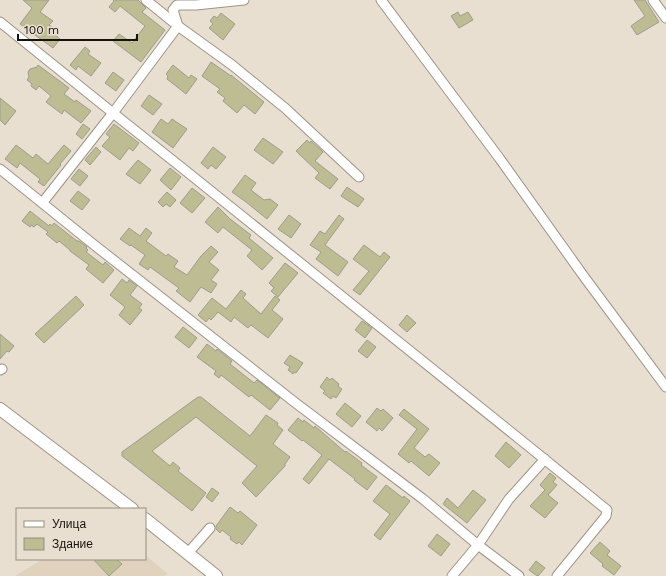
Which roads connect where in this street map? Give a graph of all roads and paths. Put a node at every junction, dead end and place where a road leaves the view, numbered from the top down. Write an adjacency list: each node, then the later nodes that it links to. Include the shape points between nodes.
1 (146, 0): 7 (street)
2 (244, 0): 7 (street, via 177,5 173,10)
3 (381, 0): 12 (street)
4 (653, 0): 5 (street)
5 (666, 18)
6 (0, 22): 8 (street)
7 (178, 26): 8 (street); 10 (street, via 285,108)
8 (113, 113): 11 (street); 14 (street)
9 (0, 169): 11 (street)
10 (359, 177)
11 (43, 202): 18 (street, via 93,244)
12 (666, 387)
13 (0, 409): 15 (street)
14 (545, 460): 18 (street, via 509,499); 23 (street, via 607,510 606,516)
15 (131, 508)
16 (146, 520): 19 (street)
17 (210, 528): 19 (street)
18 (478, 544): 21 (street); 22 (street)
19 (188, 554): 20 (street)
20 (216, 576)
21 (452, 576)
22 (519, 576)
23 (557, 576)

